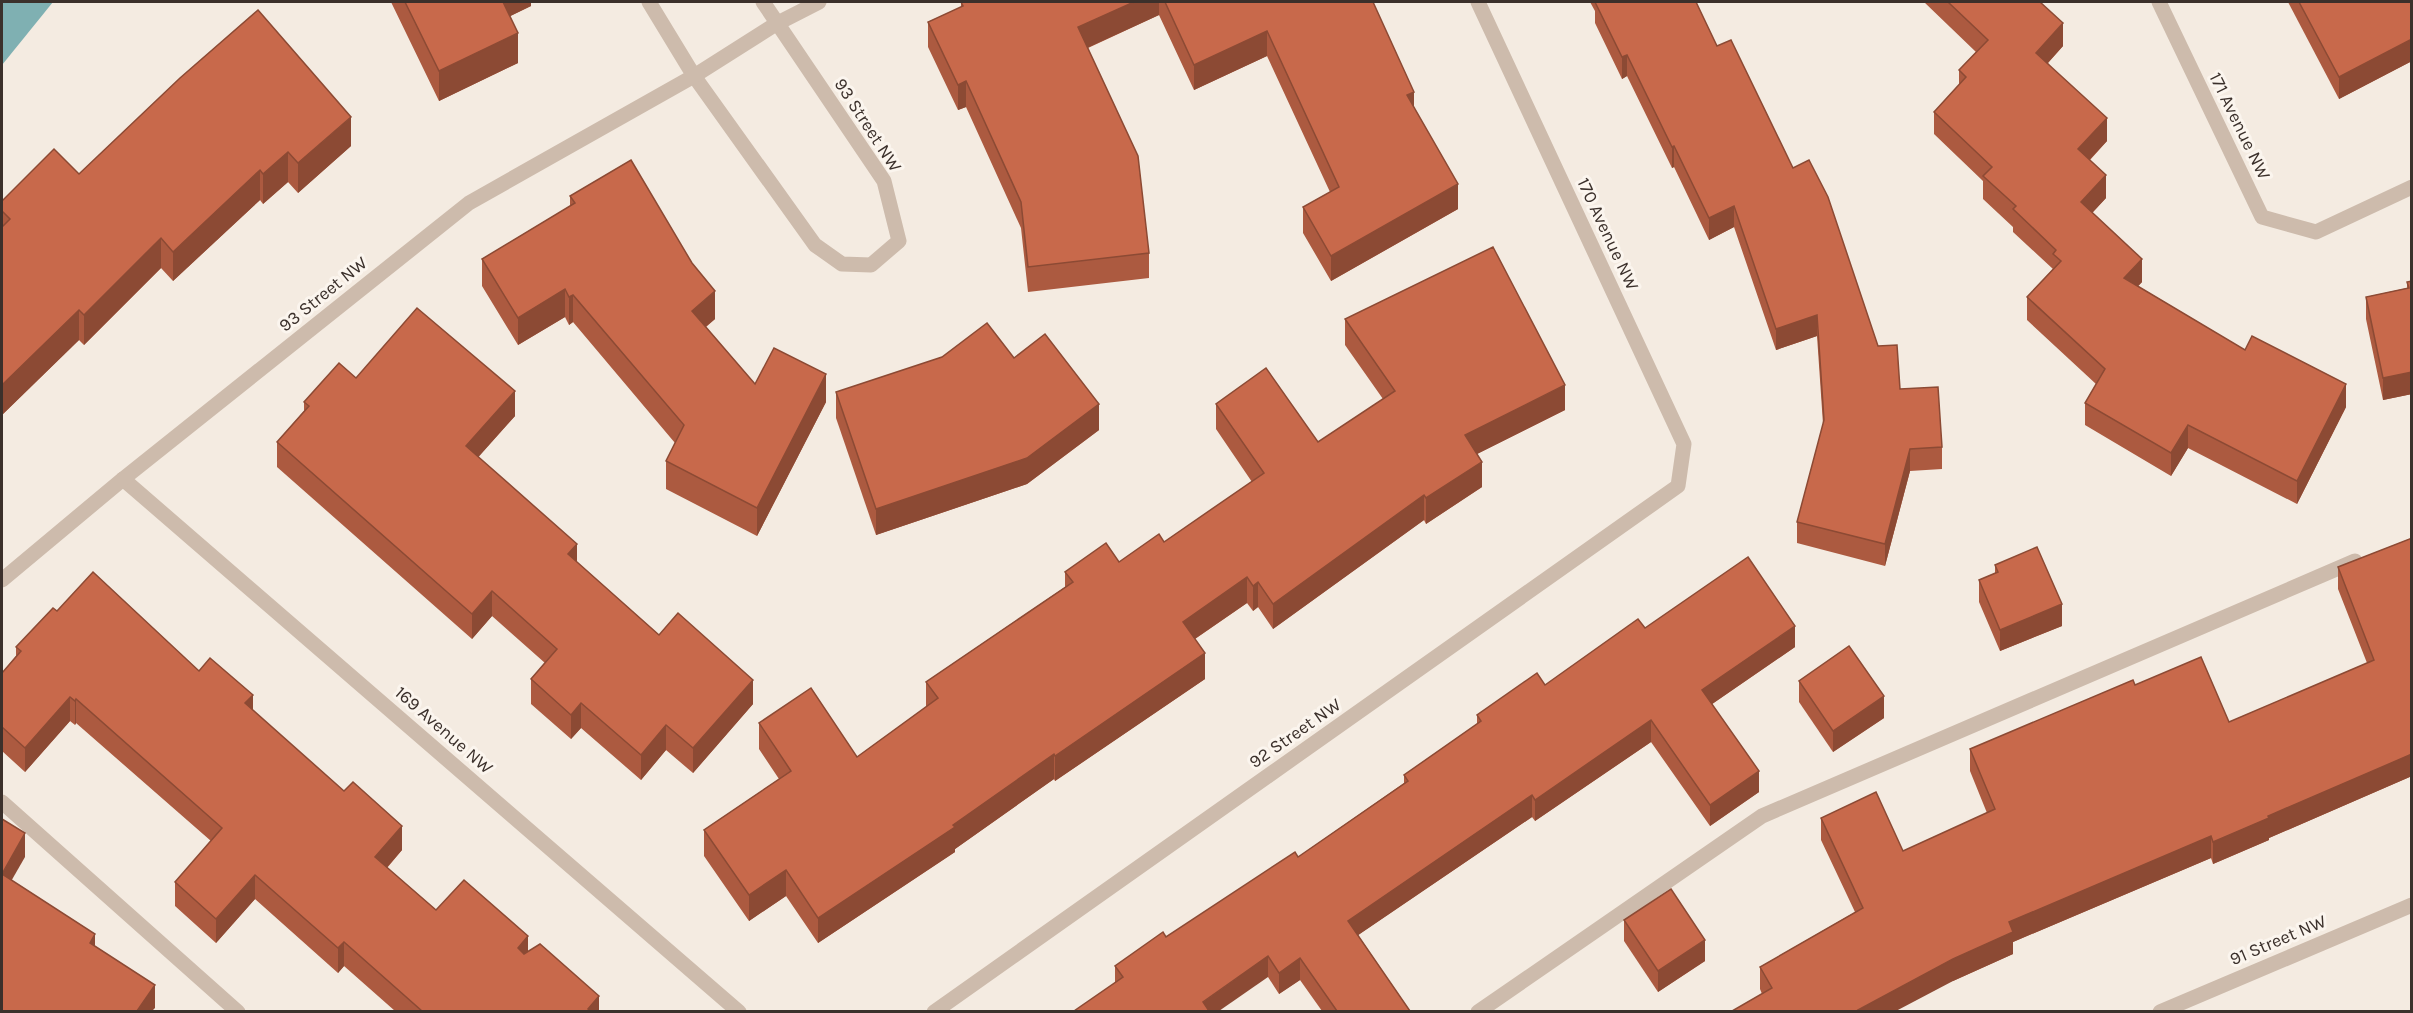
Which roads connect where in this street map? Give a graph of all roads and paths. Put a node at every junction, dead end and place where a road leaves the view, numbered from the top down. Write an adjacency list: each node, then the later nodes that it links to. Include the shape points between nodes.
1 (649, 2): 7 (street, 93 Street NW)
2 (763, 2): 6 (street, 93 Street NW)
3 (819, 2): 6 (street, 93 Street NW)
4 (1478, 2): 10 (street, 170 Avenue NW, via 1684,444)
5 (2159, 2): 8 (street, 171 Avenue NW, via 2262,217 2316,232)
6 (776, 24): 7 (street, 93 Street NW); 7 (street, 93 Street NW, via 884,181 899,241 871,265 842,264 815,246)
7 (694, 76): 9 (street, 93 Street NW, via 469,203)
8 (2412, 187)
9 (123, 479): 12 (street, 93 Street NW); 16 (street, 169 Avenue NW)
10 (1678, 486): 17 (street, 92 Street NW)
11 (2372, 555): 18 (street, via 1762,816)
12 (2, 580)
13 (2, 802): 15 (street)
14 (2412, 905): 19 (street, 91 Street NW)
15 (238, 1011)
16 (739, 1011)
17 (934, 1011)
18 (1478, 1011)
19 (2160, 1011)

